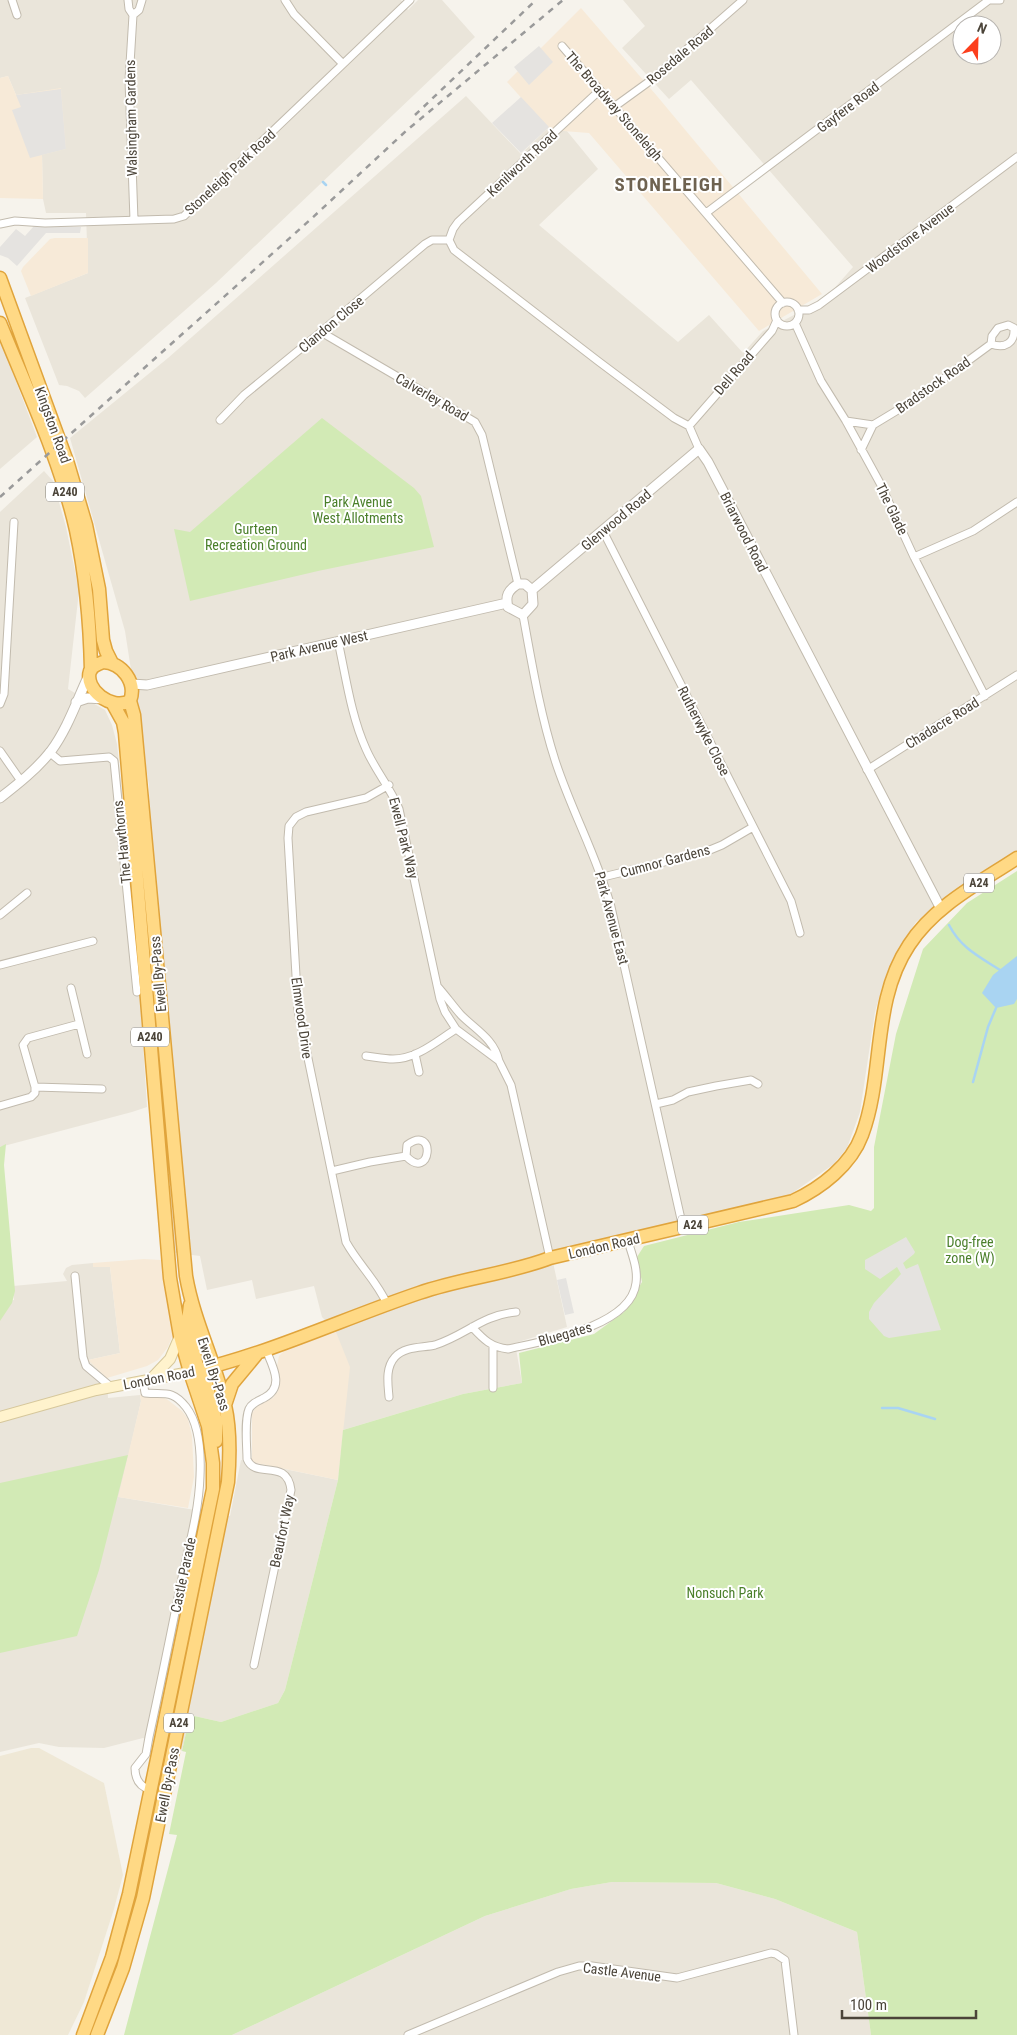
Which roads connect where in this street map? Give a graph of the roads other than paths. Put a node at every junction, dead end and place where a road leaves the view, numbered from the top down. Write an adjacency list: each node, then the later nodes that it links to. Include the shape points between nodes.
1 (12, 0): 9 (street)
2 (128, 0): 10 (street, Walsingham Gardens)
3 (142, 0): 10 (street, Walsingham Gardens, via 140,10)
4 (284, 0): 12 (street)
5 (410, 0): 12 (street, Stoneleigh Park Road)
6 (743, 0): 14 (street, Rosedale Road, via 654,78)
7 (990, 0): 8 (street, Gayfere Road); 16 (street, Gayfere Road)
8 (1000, 0)
9 (17, 15)
10 (133, 15): 17 (street, Walsingham Gardens, via 129,80)
11 (562, 46): 13 (street, The Broadway Stoneleigh)
12 (343, 64): 17 (street, Stoneleigh Park Road, via 184,216)
13 (600, 90): 14 (street, The Broadway Stoneleigh); 19 (street, Kenilworth Road, via 458,222)
14 (614, 107): 16 (street, The Broadway Stoneleigh)
15 (1017, 157): 22 (street, Woodstone Avenue, via 819,305 809,310)
16 (706, 213): 21 (street, The Broadway Stoneleigh)
17 (134, 220): 18 (street, Stoneleigh Park Road, via 15,221)
18 (0, 224)
19 (449, 240): 27 (street, Clandon Close, via 432,240 425,244); 32 (street, via 454,250)
20 (0, 278): 44 (highway, Kingston Road / A240, via 68,464 86,525 99,589 103,640)
21 (783, 303): 22 (street, via 794,304); 23 (street, via 776,310)
22 (798, 310): 25 (street, via 799,317)
23 (777, 320): 25 (street, via 783,325); 32 (street, Dell Road, via 772,331)
24 (0, 323): 45 (highway, Kingston Road / A240, via 58,467 76,529 87,590)
25 (795, 323): 30 (street, The Glade, via 821,381)
26 (1016, 327): 28 (street, Bradstock Road, via 998,328); 28 (street, Bradstock Road, via 1014,337 1007,345)
27 (322, 332): 29 (street, Clandon Close, via 244,394); 39 (street, Calverley Road, via 475,422 482,435)
28 (991, 344): 31 (street, Bradstock Road, via 916,399)
29 (220, 420)
30 (846, 421): 31 (street); 34 (street, The Glade)
31 (873, 425): 34 (street)
32 (688, 426): 33 (street, Briarwood Road)
33 (699, 449): 37 (street, Glenwood Road); 55 (street, Briarwood Road)
34 (861, 450): 38 (street, The Glade)
35 (1017, 502): 38 (street, via 973,531)
36 (14, 522): 52 (street, via 5,688)
37 (603, 531): 40 (street, Glenwood Road); 59 (street, Rutherwyke Close)
38 (914, 557): 48 (street, The Glade)
39 (518, 584): 40 (street, via 525,584); 41 (street, via 507,594)
40 (532, 590): 42 (street, via 533,604)
41 (507, 603): 42 (street, via 508,608); 43 (street, Park Avenue West)
42 (523, 615): 61 (street, Park Avenue East, via 545,727)
43 (338, 641): 47 (street, Park Avenue West, via 147,685); 57 (street, Ewell Park Way, via 360,735)
44 (112, 663): 45 (highway, via 103,662); 47 (highway)
45 (90, 671): 49 (highway, via 92,685); 51 (street, Kingston Road)
46 (1017, 675): 48 (street, Chadacre Road)
47 (132, 684): 50 (highway)
48 (985, 696): 55 (street, Chadacre Road)
49 (108, 701): 50 (highway, via 123,705); 51 (street, via 88,698); 93 (highway, Ewell By-Pass / A240, via 123,722 125,732 170,1278)
50 (130, 701): 89 (highway, Ewell By-Pass / A240, via 134,715)
51 (76, 702): 54 (street, Kingston Road)
52 (0, 704)
53 (0, 751): 56 (street)
54 (50, 752): 56 (street, Kingston Road); 70 (street, The Hawthorns, via 60,761 109,757 114,761)
55 (867, 770): 63 (street, Briarwood Road)
56 (21, 781): 58 (street, Kingston Road)
57 (388, 785): 68 (street, Ewell Park Way, via 400,810); 84 (street, Elmwood Drive, via 366,798 306,812 289,826 298,1010)
58 (0, 798)
59 (753, 828): 61 (street, Cumnor Gardens, via 704,852); 65 (street, Rutherwyke Close, via 790,901)
60 (1017, 858): 63 (highway, London Road / A24)
61 (603, 877): 81 (street, Park Avenue East)
62 (27, 893): 64 (street)
63 (941, 910): 85 (highway, London Road / A24, via 908,946 887,992 868,1113 861,1137 847,1160 821,1185 793,1201)
64 (0, 915)
65 (800, 934)
66 (93, 941): 67 (street)
67 (0, 965)
68 (436, 984): 72 (street, Ewell Park Way, via 445,1012); 76 (street, Ewell Park Way, via 452,1006 497,1050)
69 (71, 988): 71 (street)
70 (137, 992)
71 (79, 1024): 73 (street); 79 (street, via 28,1038 23,1045)
72 (456, 1029): 74 (street); 76 (street, Ewell Park Way)
73 (87, 1054)
74 (415, 1054): 75 (street, via 394,1059); 77 (street)
75 (366, 1056)
76 (499, 1061): 87 (street, Ewell Park Way, via 511,1085)
77 (419, 1072)
78 (758, 1084): 81 (street, via 751,1080 716,1086)
79 (36, 1087): 80 (street); 82 (street, via 31,1097)
80 (102, 1089)
81 (656, 1104): 85 (street, Park Avenue East)
82 (0, 1106)
83 (406, 1156): 84 (street)
84 (332, 1171): 90 (street, Elmwood Drive, via 346,1242)
85 (683, 1228): 86 (highway, London Road / A24)
86 (628, 1241): 87 (highway, London Road / A24); 94 (street, Bluegates, via 636,1270 636,1285 630,1298 617,1312 581,1332 508,1349)
87 (550, 1258): 90 (highway, London Road / A24, via 524,1268 460,1281)
88 (75, 1276): 99 (street, via 83,1357 86,1366)
89 (191, 1302): 96 (highway, Ewell By-Pass / A240); 97 (highway, via 188,1321 196,1362)
90 (387, 1304): 95 (highway, London Road / A24)
91 (516, 1312): 92 (street, via 495,1315)
92 (472, 1327): 94 (street); 101 (street, via 434,1345 405,1350 395,1356 387,1379)
93 (180, 1336): 97 (highway, Ewell By-Pass / A240); 98 (main road, via 170,1359)
94 (493, 1346): 100 (street)
95 (262, 1352): 96 (highway, London Road / A24); 102 (highway, via 232,1384); 107 (street, Beaufort Way, via 275,1373 276,1384 270,1394 253,1403 249,1410 247,1459 254,1467 282,1472 290,1482 291,1490)
96 (213, 1366): 97 (highway, London Road / A24); 102 (highway, Ewell By-Pass / A24); 104 (highway, via 204,1376 217,1430)
97 (190, 1372): 98 (main road, London Road); 104 (highway, Ewell By-Pass / A24, via 208,1426)
98 (147, 1380): 99 (main road, London Road); 105 (street, Castle Parade, via 145,1393 172,1395 187,1407 193,1418 200,1466)
99 (111, 1387): 103 (main road, London Road)
100 (493, 1388)
101 (389, 1397)
102 (225, 1405): 110 (highway, Ewell By-Pass / A24, via 229,1428 228,1482 152,1860 123,1968)
103 (0, 1418)
104 (213, 1463): 106 (highway, Ewell By-Pass / A24, via 213,1488)
105 (195, 1518): 106 (street); 108 (street, Castle Parade, via 146,1754 135,1768 140,1784)
106 (202, 1549): 108 (highway, Ewell By-Pass / A24)
107 (254, 1665)
108 (151, 1790): 109 (highway, Ewell By-Pass / A24, via 112,1957)
109 (83, 2035)
110 (97, 2035)
111 (408, 2035): 112 (street, Castle Avenue, via 579,1966 677,1978 771,1953 785,1960)
112 (794, 2035)

